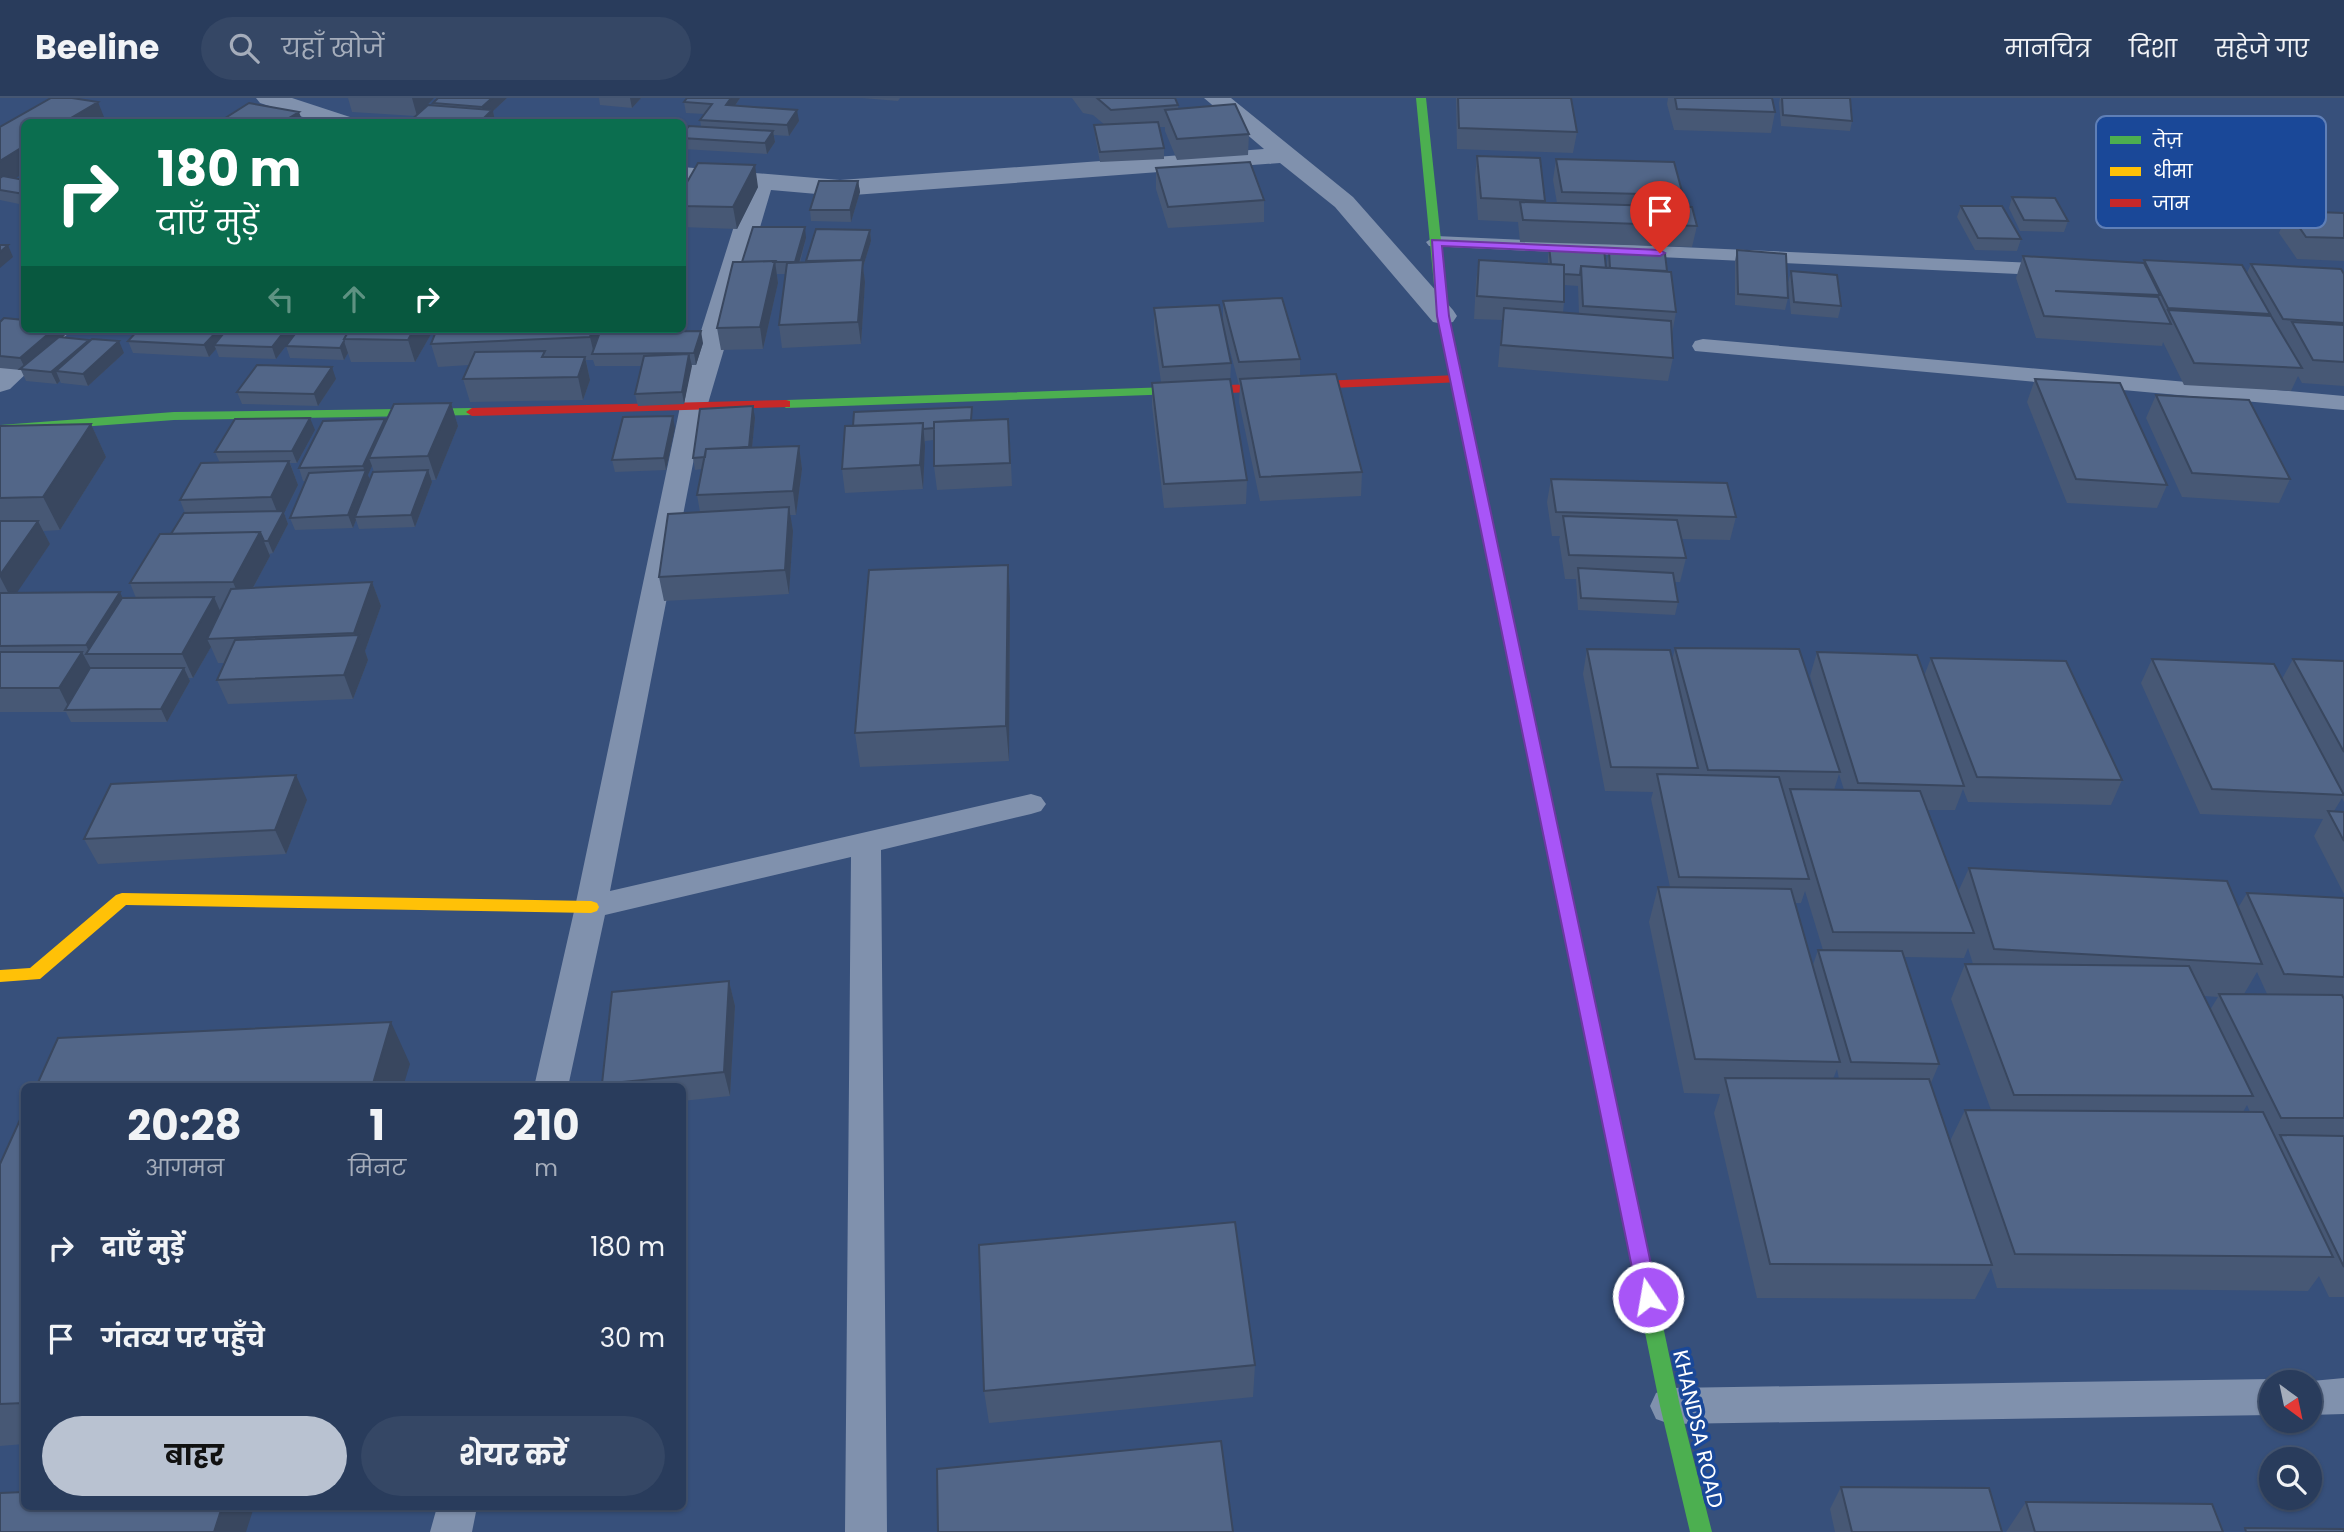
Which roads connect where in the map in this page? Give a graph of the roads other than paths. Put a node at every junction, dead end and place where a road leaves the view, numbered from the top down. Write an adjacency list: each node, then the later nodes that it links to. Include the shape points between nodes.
1 (268, 98): 4 (street)
2 (1216, 98): 5 (street)
3 (1421, 98): 8 (street, KHANDSA ROAD)
4 (332, 119)
5 (1285, 155): 7 (street, via 840,188); 10 (street, via 1344,202)
6 (686, 175): 7 (street)
7 (761, 182): 16 (street)
8 (1436, 242): 9 (lane); 10 (street, KHANDSA ROAD)
9 (2078, 271)
10 (1443, 316): 13 (street, KHANDSA ROAD)
11 (55, 333): 14 (street)
12 (1703, 346): 15 (lane)
13 (1457, 379): 16 (street, via 1036,398); 26 (street, KHANDSA ROAD)
14 (0, 383)
15 (2344, 403)
16 (692, 407): 17 (street, via 174,416); 20 (lane)
17 (0, 429)
18 (1031, 804): 19 (lane)
19 (866, 843): 20 (lane); 29 (lane)
20 (591, 907): 21 (street, via 122,899 34,974); 22 (lane)
21 (0, 976)
22 (552, 1083)
23 (2322, 1396): 24 (lane)
24 (2344, 1396)
25 (2259, 1397): 26 (lane)
26 (1670, 1406): 30 (street, KHANDSA ROAD)
27 (456, 1510): 28 (lane)
28 (451, 1532)
29 (866, 1532)
30 (1701, 1532)

